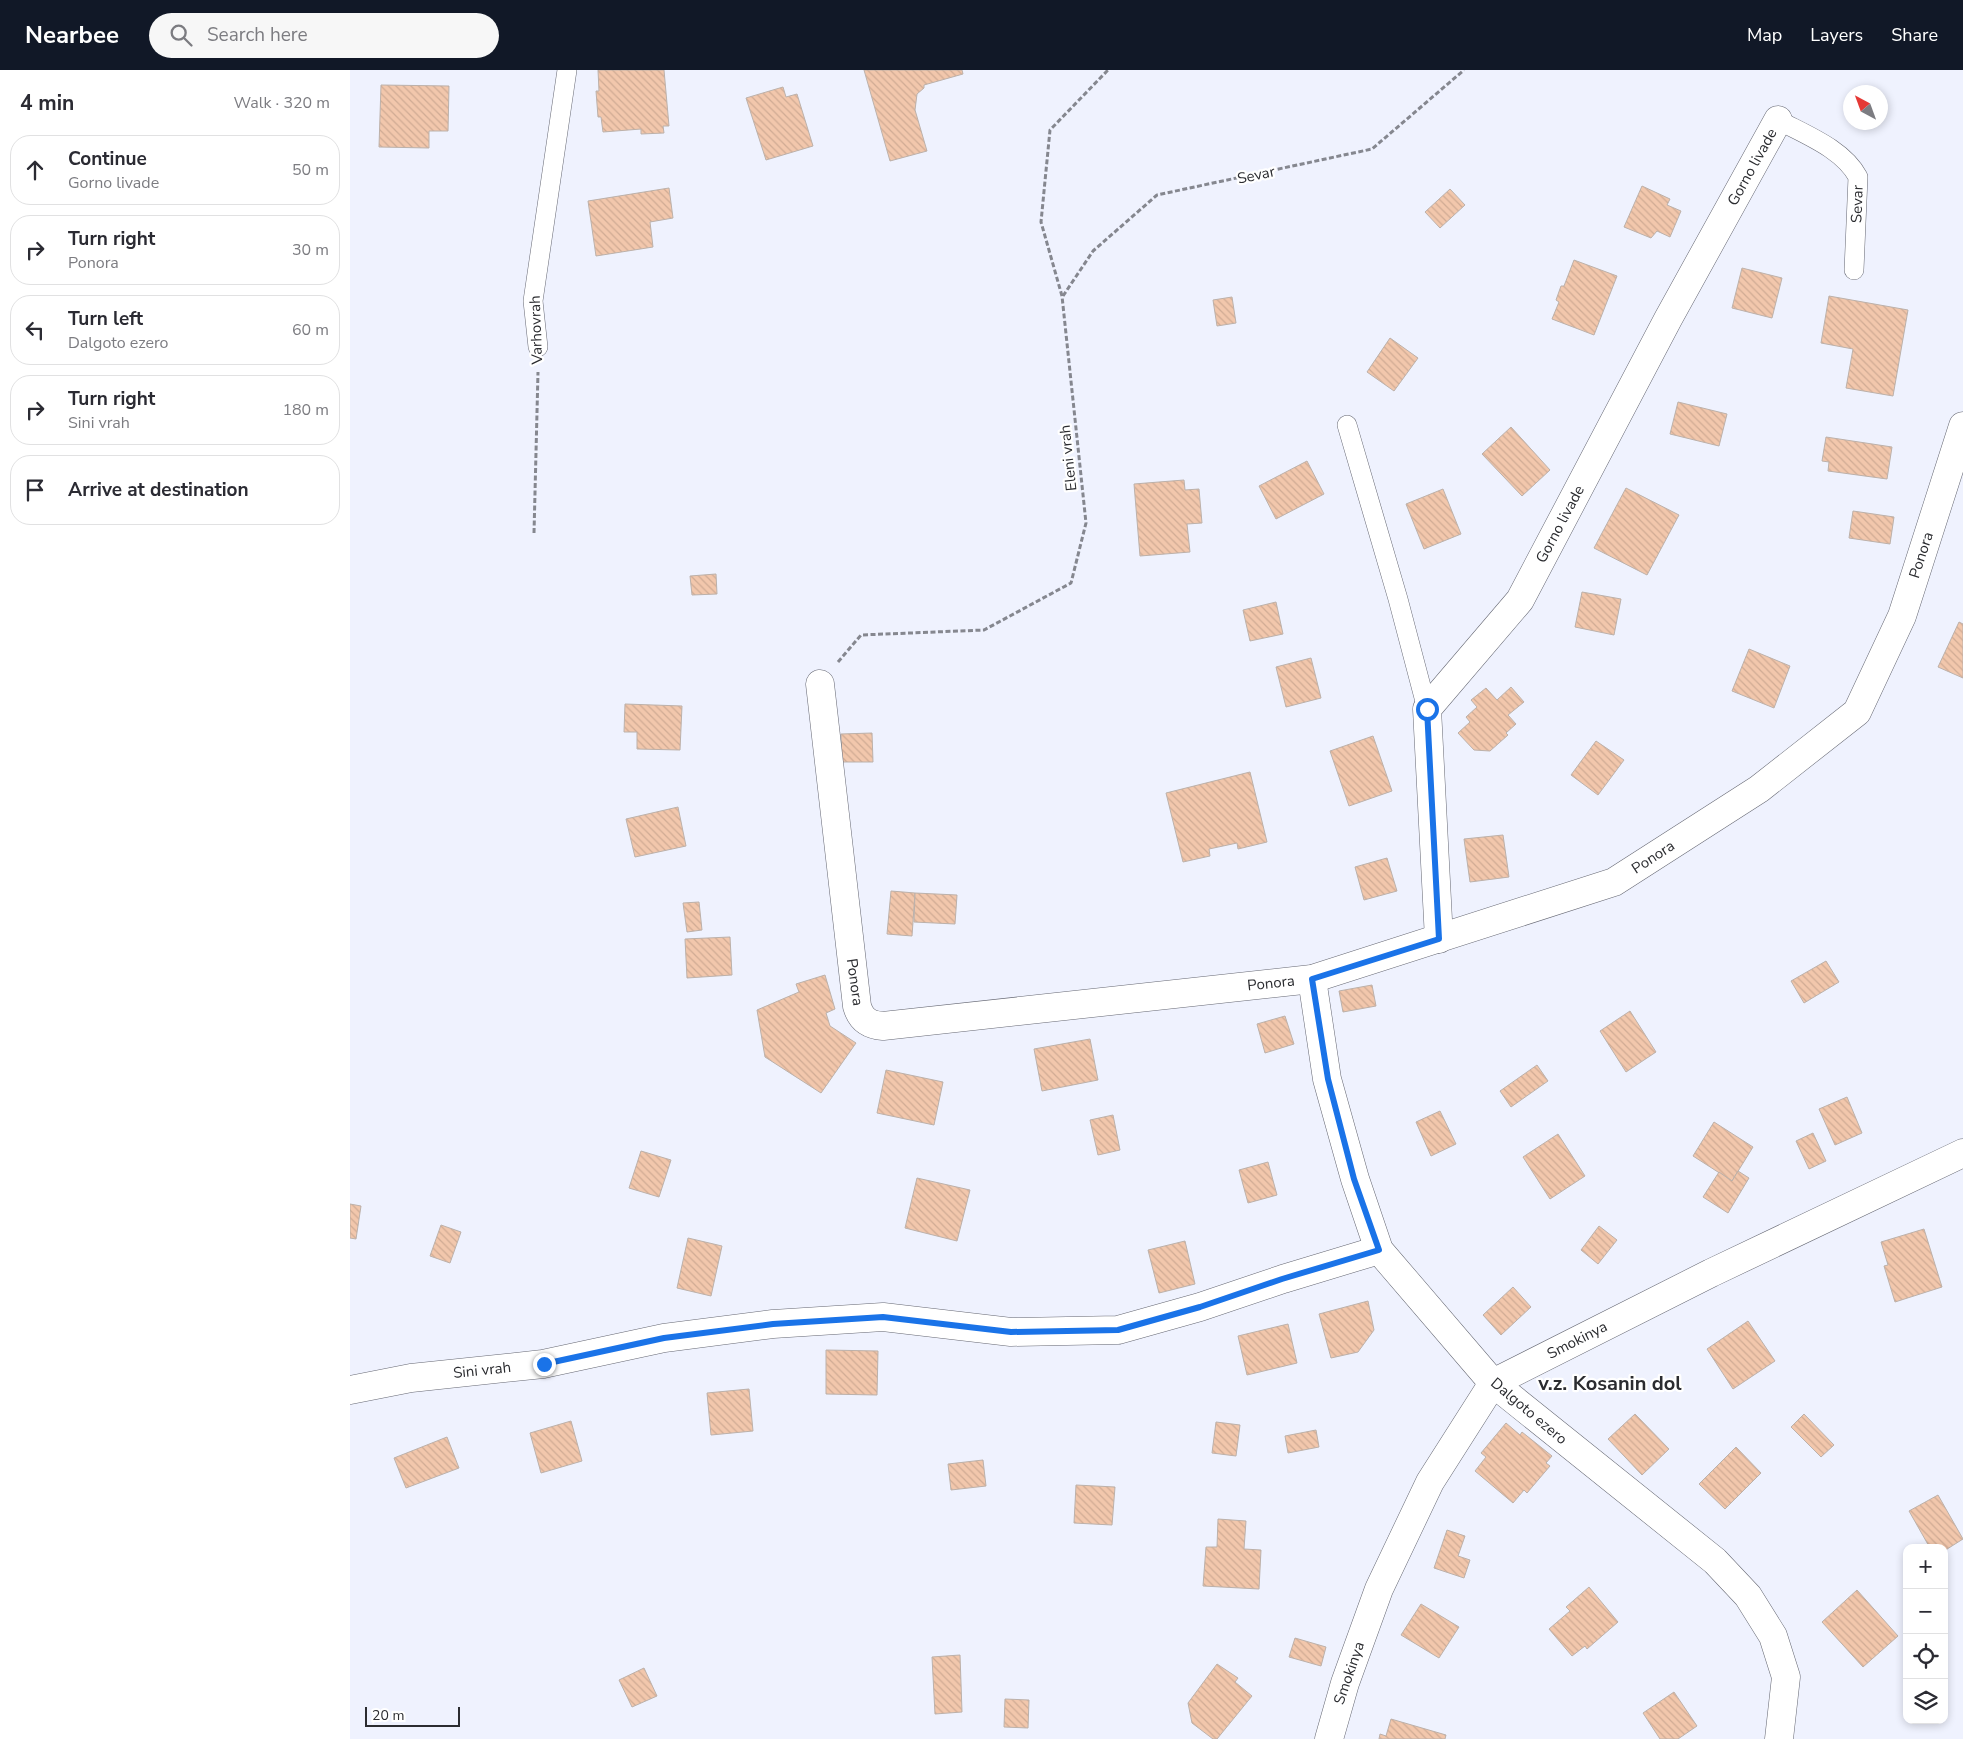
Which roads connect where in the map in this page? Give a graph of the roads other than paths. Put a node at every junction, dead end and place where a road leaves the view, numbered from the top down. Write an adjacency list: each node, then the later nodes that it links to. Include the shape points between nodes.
1 (567, 70): 4 (lane, Varhovrah, via 533,302)
2 (1778, 120): 3 (lane, Sevar, via 1832,150 1852,167 1858,177); 8 (street, Gorno livade, via 1668,319 1520,600)
3 (1854, 270)
4 (538, 347)
5 (1347, 425): 8 (lane)
6 (1963, 426): 9 (street, Ponora, via 1902,616 1857,712 1759,789 1614,882)
7 (820, 684): 10 (street, Ponora, via 856,1006 866,1021 884,1026)
8 (1427, 709): 9 (street)
9 (1439, 939): 10 (street, Ponora)
10 (1312, 979): 12 (street, Dalgoto ezero, via 1328,1079 1354,1179)
11 (1963, 1153): 13 (street, Smokinya, via 1711,1272)
12 (1379, 1250): 13 (street, Dalgoto ezero); 14 (street, Sini vrah, via 1118,1330 1011,1332 883,1317 773,1324 664,1338 544,1364 411,1378)
13 (1493, 1383): 15 (street, Smokinya, via 1430,1482 1379,1589 1345,1683); 16 (street, Dalgoto ezero, via 1714,1561 1748,1596 1773,1636 1786,1677)
14 (350, 1390)
15 (1329, 1739)
16 (1779, 1739)

